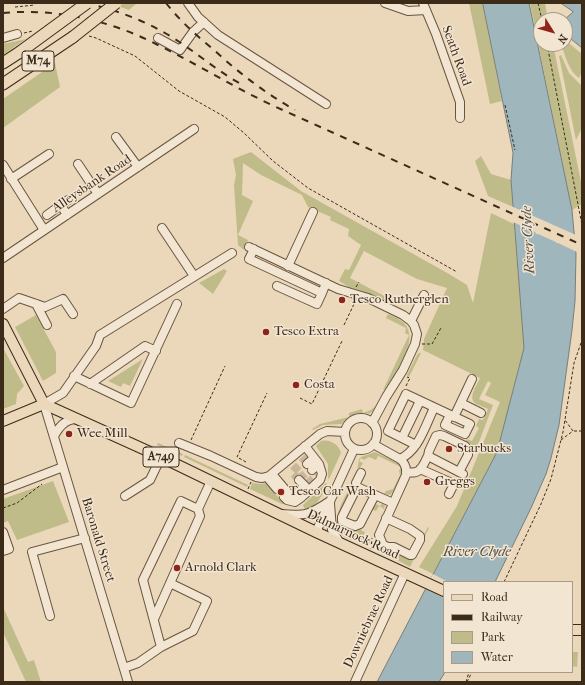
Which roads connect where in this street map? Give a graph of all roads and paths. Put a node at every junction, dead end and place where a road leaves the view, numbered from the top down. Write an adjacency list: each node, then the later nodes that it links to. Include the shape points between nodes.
1 (87, 3): 15 (highway, M74, bridge)
2 (116, 3): 16 (highway, M74, bridge)
3 (385, 3): 7 (street, via 408,11)
4 (188, 4): 8 (street)
5 (35, 5): 6 (path)
6 (15, 7)
7 (425, 7): 19 (street, Seath Road, via 460,102)
8 (204, 22): 13 (street, via 180,50); 17 (street, via 218,35)
9 (35, 30): 10 (path)
10 (17, 34): 12 (street)
11 (89, 36): 38 (path, via 134,56 179,91 225,117 273,161 308,188)
12 (3, 38)
13 (158, 38)
14 (549, 52): 32 (path)
15 (3, 63)
16 (3, 84)
17 (326, 104)
18 (505, 105): 22 (path)
19 (460, 118)
20 (194, 129): 26 (street, Alleysbank Road)
21 (116, 137): 26 (street)
22 (514, 150)
23 (49, 154): 27 (street)
24 (78, 164): 28 (street)
25 (3, 165): 27 (street)
26 (138, 167): 28 (street, Alleysbank Road)
27 (11, 179): 34 (street)
28 (98, 194): 31 (street, Alleysbank Road)
29 (313, 212): 37 (street)
30 (47, 215): 31 (street, via 65,203)
31 (68, 215): 34 (street, Alleysbank Road)
32 (582, 225)
33 (162, 228): 39 (street)
34 (44, 230): 36 (street, Alleysbank Road)
35 (232, 253): 39 (street)
36 (3, 258)
37 (288, 266): 41 (street); 44 (street, via 252,248 249,259)
38 (457, 272)
39 (194, 276): 61 (street, via 100,335 96,346)
40 (359, 282): 43 (path)
41 (326, 283): 44 (street); 51 (street, via 368,298)
42 (277, 286): 44 (street, via 317,304)
43 (355, 289)
44 (322, 293)
45 (424, 295): 51 (street)
46 (357, 299): 54 (path)
47 (36, 304): 49 (street, via 19,298); 50 (street, via 45,307 63,299); 53 (street)
48 (177, 304): 59 (street)
49 (3, 309)
50 (73, 314)
51 (411, 321): 58 (street, via 416,330)
52 (3, 324): 70 (main road)
53 (47, 325)
54 (344, 325)
55 (441, 328): 58 (path, via 432,344)
56 (582, 340): 74 (path, via 574,363)
57 (342, 341): 67 (path, via 312,404)
58 (415, 344): 76 (street)
59 (156, 351): 64 (street, via 145,346); 64 (street, via 132,403)
60 (225, 366): 87 (path)
61 (74, 376): 64 (street); 70 (street, via 63,392)
62 (472, 379): 69 (street)
63 (406, 380): 65 (path, via 408,376 410,378)
64 (90, 384)
65 (405, 388)
66 (267, 393): 92 (path, via 237,457)
67 (300, 398)
68 (420, 401): 71 (street); 81 (street); 81 (street, via 406,394 388,431)
69 (461, 403): 71 (street, via 452,416); 72 (street)
70 (44, 404): 73 (main road, Dalmarnock Road / A749); 75 (main road); 80 (street, Baronald Street)
71 (434, 408): 85 (street)
72 (481, 413)
73 (76, 419): 80 (street, via 63,424); 90 (main road, Dalmarnock Road / A749)
74 (565, 420): 77 (path); 82 (path)
75 (3, 421)
76 (372, 423): 78 (street, via 365,419 356,419 349,424); 84 (street, via 376,433)
77 (573, 431): 79 (path); 82 (path)
78 (345, 432): 86 (street, via 325,432); 88 (street, via 346,442)
79 (582, 432)
80 (54, 436): 93 (street, Baronald Street)
81 (402, 438): 85 (street)
82 (561, 440): 126 (path, via 551,479 541,504)
83 (179, 443): 87 (street)
84 (373, 444): 88 (street, via 364,450); 91 (street)
85 (416, 445): 91 (street)
86 (305, 446): 98 (street); 106 (street, via 320,480)
87 (187, 447): 97 (street)
88 (354, 449): 112 (street)
89 (428, 456): 89 (street, via 436,436 442,435 468,450 461,473); 94 (street)
90 (161, 457): 100 (main road, Dalmarnock Road / A749); 107 (street, via 150,480)
91 (400, 459): 95 (street, via 405,464)
92 (246, 462)
93 (63, 467): 104 (street); 121 (street, Baronald Street)
94 (420, 470): 95 (street, via 414,473); 105 (street, via 454,484)
95 (406, 472): 113 (street)
96 (361, 473): 102 (street, via 356,483)
97 (254, 476): 98 (street); 111 (path)
98 (270, 476): 103 (street); 109 (street)
99 (46, 481): 114 (path, via 17,503)
100 (211, 481): 111 (main road, Dalmarnock Road / A749); 115 (street)
101 (304, 483): 109 (street)
102 (357, 487): 110 (street); 110 (street, via 342,517 345,523 355,526 360,524)
103 (277, 489)
104 (3, 490)
105 (449, 494)
106 (304, 495): 108 (street, via 295,502 287,500); 109 (street)
107 (125, 496)
108 (284, 496)
109 (294, 496)
110 (378, 496): 113 (street)
111 (244, 497): 116 (main road, Dalmarnock Road / A749)
112 (330, 500): 116 (street, via 306,515); 119 (street); 122 (street, via 332,530)
113 (393, 503): 117 (street)
114 (3, 508)
115 (198, 509): 127 (street, via 200,516); 130 (street, via 181,501 143,580)
116 (277, 513): 119 (main road, Dalmarnock Road / A749)
117 (386, 518): 120 (street); 120 (street, via 420,540 413,554 394,547 389,548)
118 (3, 532): 123 (street, via 9,549)
119 (316, 532): 122 (main road, Dalmarnock Road / A749)
120 (376, 535): 124 (path, via 371,541)
121 (85, 538): 129 (street, via 32,552); 132 (street, Baronald Street)
122 (340, 543): 124 (main road, Dalmarnock Road / A749)
123 (3, 551)
124 (370, 557): 125 (main road, Dalmarnock Road / A749)
125 (409, 575): 128 (main road, A749); 135 (street, Downiebrae Road)
126 (504, 581)
127 (170, 583): 130 (street); 131 (street, via 207,600 193,631)
128 (443, 591)
129 (50, 616)
130 (154, 619): 131 (street)
131 (161, 647): 132 (street, via 138,663)
132 (124, 668): 134 (street, Baronald Street)
133 (472, 673): 136 (path)
134 (128, 682)
135 (355, 682)
136 (467, 682)

